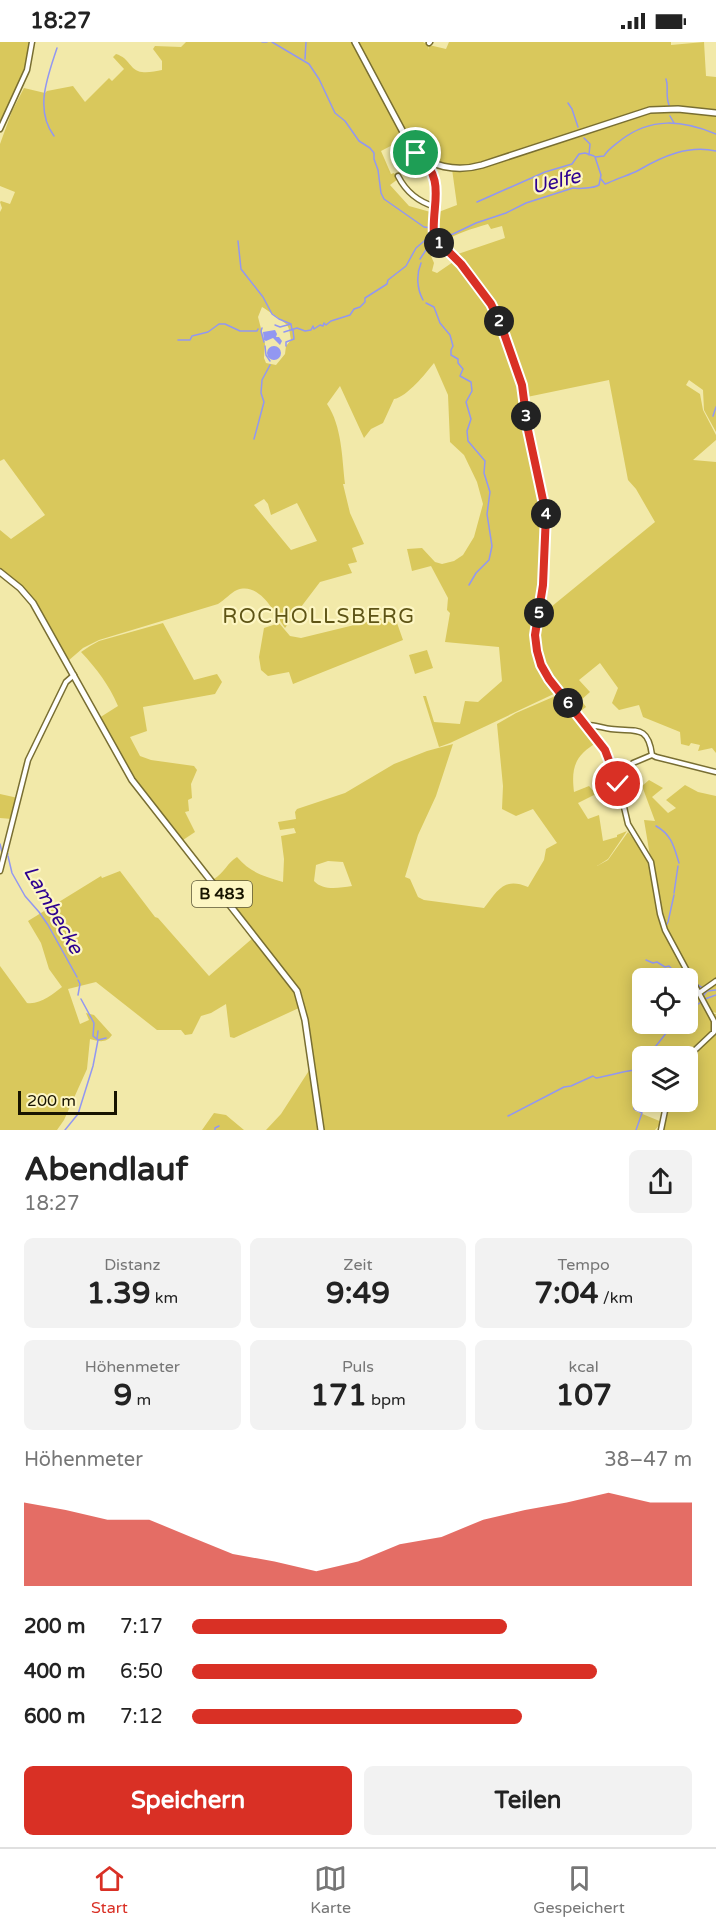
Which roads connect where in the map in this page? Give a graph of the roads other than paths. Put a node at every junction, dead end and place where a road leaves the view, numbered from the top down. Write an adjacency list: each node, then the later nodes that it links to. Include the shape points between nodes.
1 (32, 42): 4 (street, via 27,70)
2 (356, 42): 5 (main road, via 405,138)
3 (716, 113): 5 (main road, via 645,111 470,168 446,167)
4 (0, 129)
5 (422, 158): 7 (street, via 433,175)
6 (398, 176): 7 (street, via 412,196)
7 (436, 207): 10 (street, via 434,237 461,264 491,304 524,392 546,514 543,585 535,641 545,672)
8 (0, 572): 9 (main road, B 483, via 33,603)
9 (74, 675): 14 (street, via 67,680 28,760); 20 (main road, B 483, via 136,785 297,991)
10 (587, 725): 11 (street, via 638,731 649,739); 13 (street, via 605,750)
11 (654, 756): 12 (street); 13 (street, via 633,763)
12 (716, 772)
13 (617, 781): 16 (street, via 628,824 651,862 665,930)
14 (0, 871)
15 (716, 981): 16 (street)
16 (699, 993): 17 (street)
17 (715, 1025): 18 (street, via 714,1032)
18 (698, 1047)
19 (665, 1112): 21 (street)
20 (321, 1130)
21 (661, 1130)

